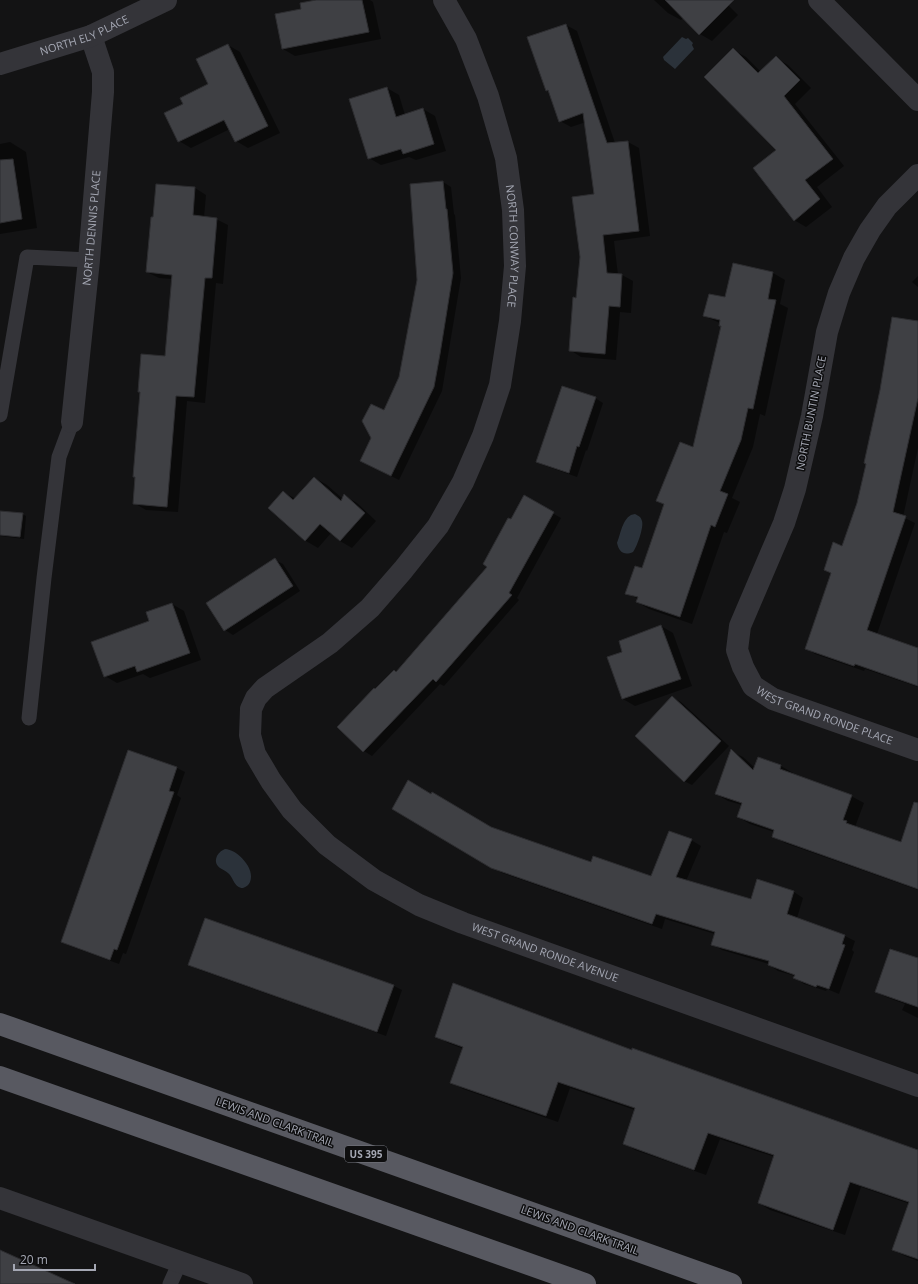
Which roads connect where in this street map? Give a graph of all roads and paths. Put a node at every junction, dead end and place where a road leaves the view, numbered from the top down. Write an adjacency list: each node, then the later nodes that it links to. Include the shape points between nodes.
1 (166, 0): 4 (street, NORTH ELY PLACE)
2 (444, 0): 13 (street, NORTH CONWAY PLACE, via 466,39 488,96 507,166 513,210 515,266 500,385 483,436 463,482 438,526 370,608 330,643 265,688 256,698)
3 (819, 0): 6 (street)
4 (91, 36): 5 (street, NORTH ELY PLACE); 8 (street, NORTH DENNIS PLACE, via 103,72 103,92)
5 (0, 64)
6 (918, 100)
7 (918, 175): 11 (street, NORTH BUNTIN PLACE, via 887,206 870,230 839,293 827,332 812,416 795,489 784,523 740,626 737,650)
8 (89, 260): 9 (lane, via 27,257); 10 (street, NORTH DENNIS PLACE)
9 (0, 415)
10 (72, 422): 12 (lane, via 59,457)
11 (742, 667): 14 (street, WEST GRAND RONDE PLACE, via 753,686 773,699)
12 (28, 718)
13 (250, 720): 17 (street, WEST GRAND RONDE AVENUE, via 250,735 255,754 292,810 327,845 374,880 419,905 471,926)
14 (918, 750)
15 (0, 1024): 23 (highway, LEWIS AND CLARK TRAIL / US 395)
16 (0, 1077): 22 (highway)
17 (918, 1086)
18 (0, 1198): 19 (street)
19 (180, 1262): 20 (lane); 21 (street)
20 (170, 1284)
21 (242, 1284)
22 (586, 1284)
23 (731, 1284)

